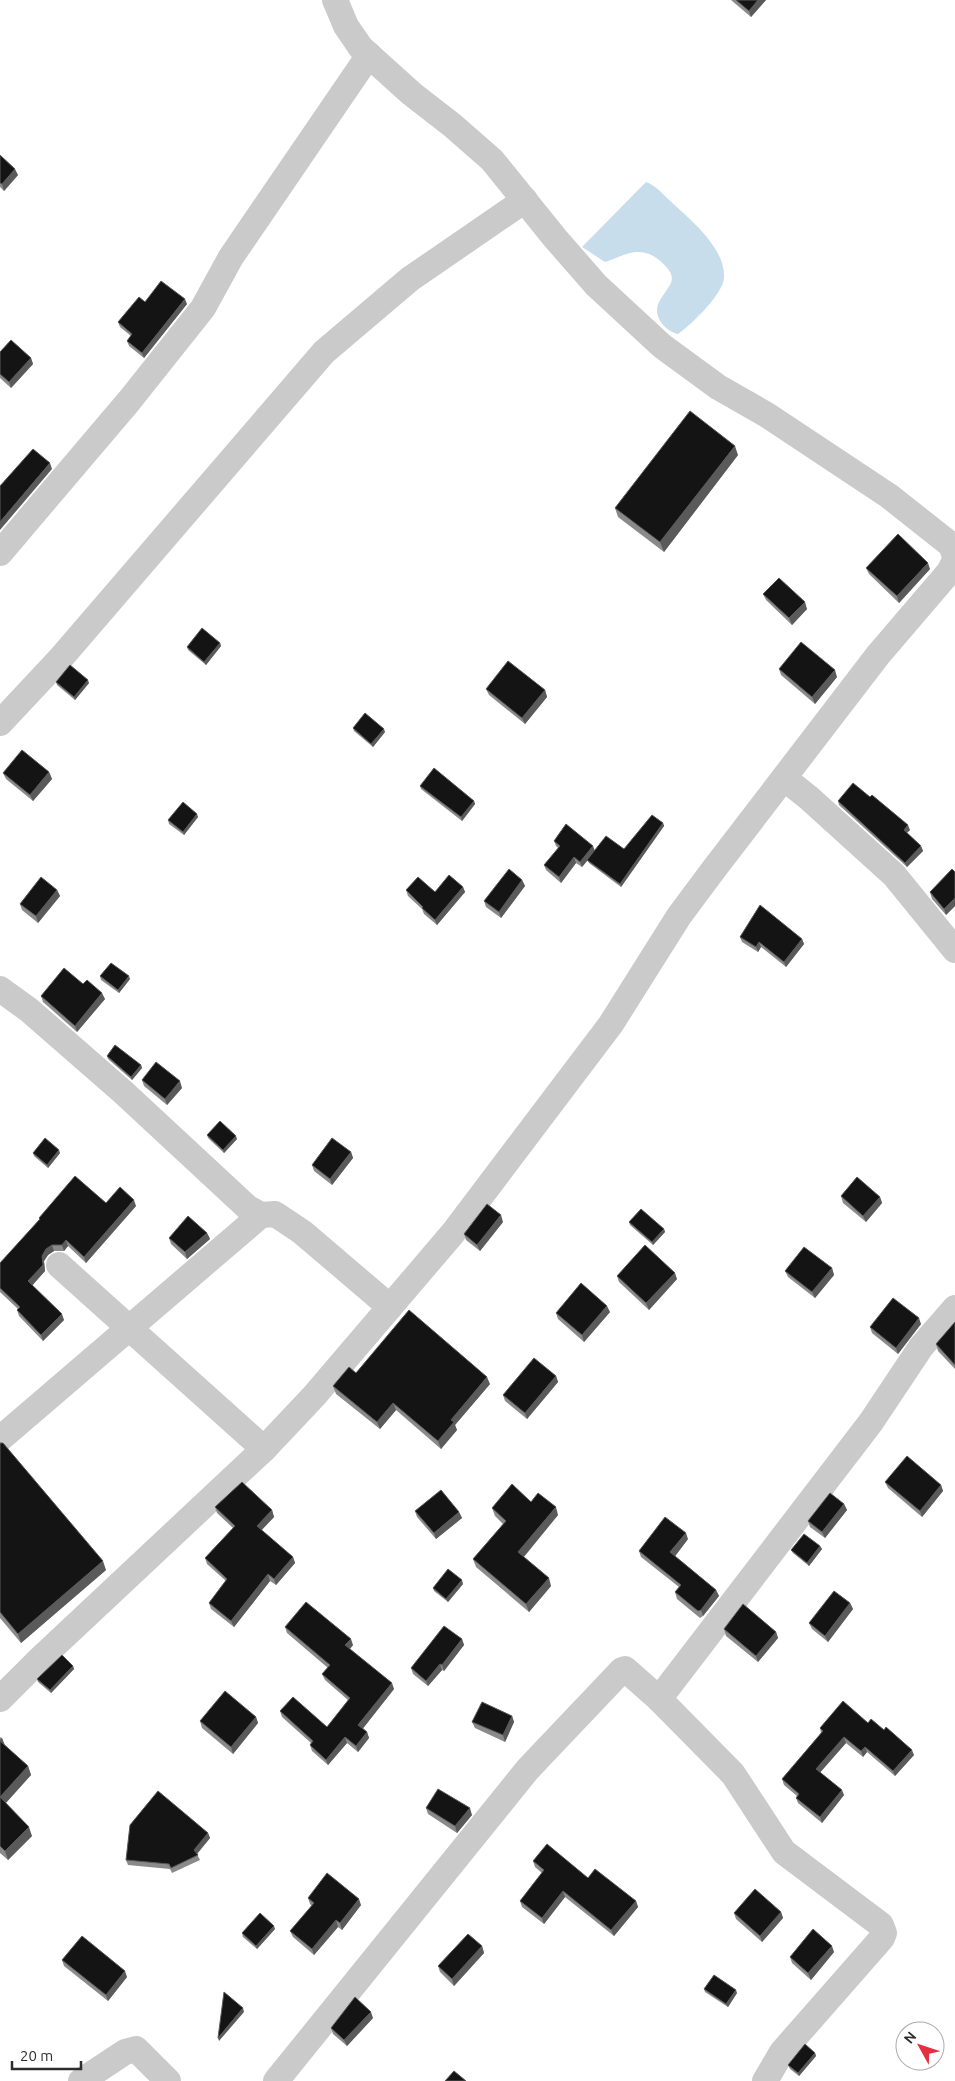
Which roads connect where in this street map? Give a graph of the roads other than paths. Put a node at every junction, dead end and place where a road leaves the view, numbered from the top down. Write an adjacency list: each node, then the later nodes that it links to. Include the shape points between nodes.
1 (335, 0): 2 (street, via 346,26)
2 (368, 55): 3 (street, via 492,160); 4 (street, via 231,257 203,308)
3 (525, 200): 5 (street, via 596,285 662,346 718,387 767,415 889,496 951,545); 7 (street, via 410,279 324,352 140,567)
4 (0, 553)
5 (955, 556)
6 (955, 560): 8 (street, via 949,572 878,655)
7 (0, 723)
8 (784, 778): 9 (street, via 894,875); 13 (street, via 679,916 611,1024 558,1097 453,1233)
9 (955, 950)
10 (0, 989): 11 (street, via 29,1010 123,1092 248,1208)
11 (261, 1214): 13 (street, via 275,1214 302,1232); 15 (street)
12 (59, 1265): 15 (street)
13 (390, 1307): 17 (street)
14 (955, 1308): 19 (street, via 921,1347 871,1422)
15 (129, 1329): 16 (street); 17 (street)
16 (0, 1439)
17 (264, 1450): 18 (street)
18 (0, 1699)
19 (659, 1699): 22 (street, via 629,1671 622,1670 528,1769); 23 (street, via 733,1774 784,1852 880,1926 884,1933 782,2052)
20 (81, 2081): 21 (street, via 125,2052 136,2049)
21 (168, 2081)
22 (276, 2081)
23 (765, 2081)

